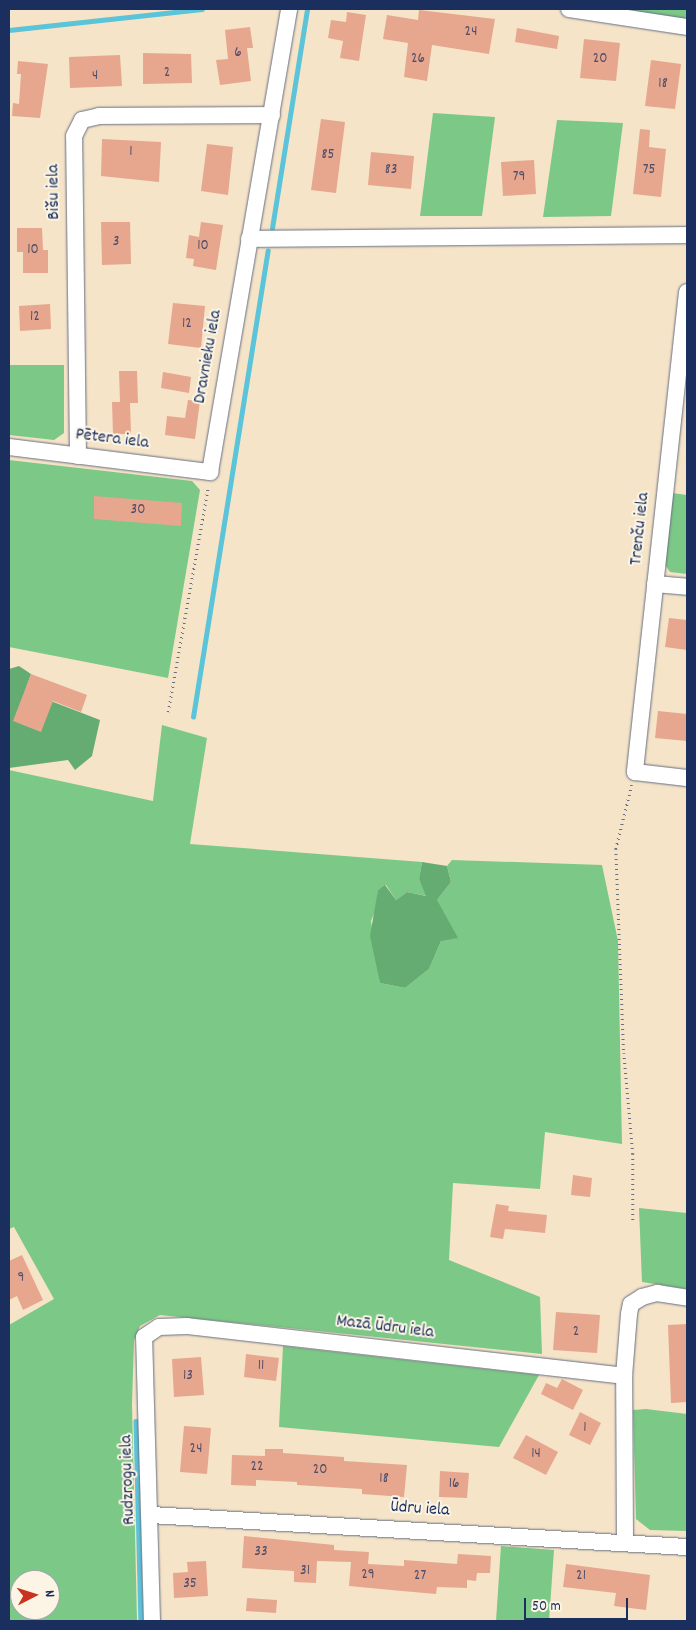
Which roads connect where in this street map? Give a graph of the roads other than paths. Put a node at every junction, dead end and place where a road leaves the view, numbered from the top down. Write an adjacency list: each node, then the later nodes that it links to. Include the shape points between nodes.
1 (289, 9): 4 (street, Dravnieku iela)
2 (569, 9): 3 (street)
3 (687, 27)
4 (272, 115): 6 (street, Dravnieku iela); 10 (street, Bišu iela, via 99,116 82,120 74,136)
5 (687, 235): 6 (street)
6 (249, 239): 11 (street, Dravnieku iela)
7 (687, 292): 8 (street, Trenču iela)
8 (681, 405): 12 (street, Trenču iela)
9 (9, 448): 10 (street, Pētera iela)
10 (78, 456): 11 (street, Pētera iela)
11 (210, 472)
12 (655, 584): 13 (street); 14 (street, Trenču iela, via 635,772)
13 (687, 587)
14 (687, 778)
15 (687, 1298): 17 (street, via 657,1293 632,1304)
16 (144, 1337): 17 (street, Mazā Ūdru iela, via 159,1327 187,1326); 18 (street, Rudzrogu iela)
17 (624, 1376): 19 (street)
18 (151, 1515): 19 (street, Ūdru iela); 21 (street, Rudzrogu iela)
19 (626, 1542): 20 (street, Ūdru iela)
20 (687, 1546)
21 (152, 1621)

